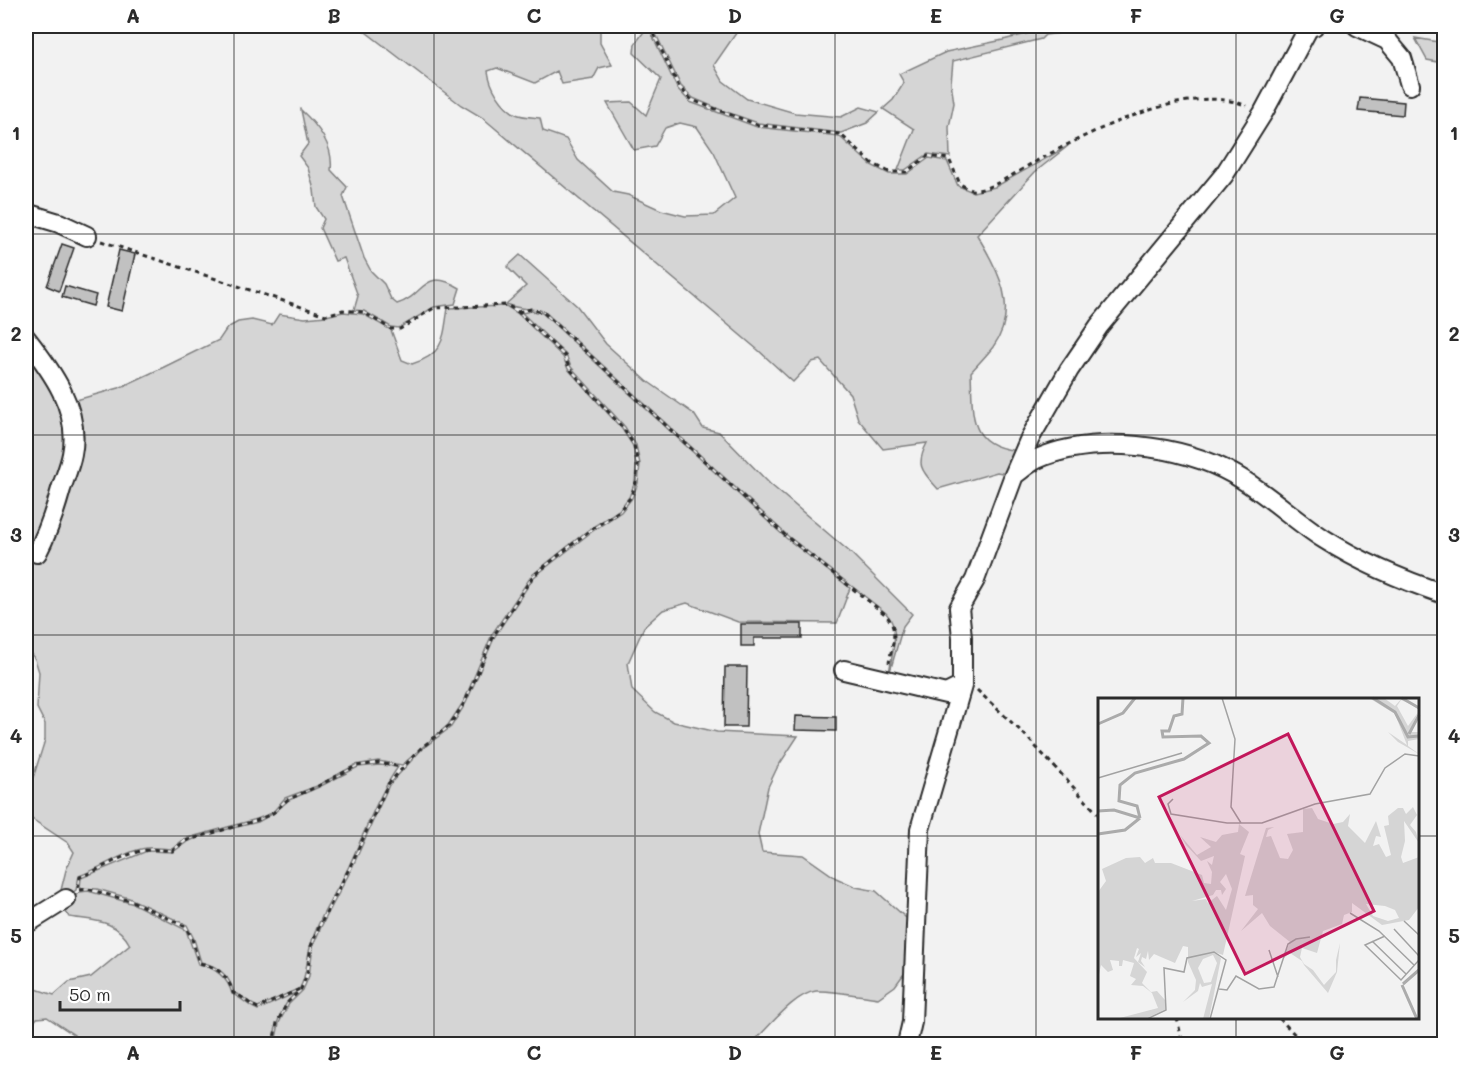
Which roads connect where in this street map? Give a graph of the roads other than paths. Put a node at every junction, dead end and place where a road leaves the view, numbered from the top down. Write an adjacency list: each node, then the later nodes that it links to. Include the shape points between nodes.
1 (1314, 26): 7 (street, via 1224,175 1099,326 1069,370)
2 (1357, 26): 3 (street, via 1387,40 1402,58)
3 (1410, 85)
4 (26, 213): 5 (street)
5 (87, 236)
6 (26, 338): 8 (street, via 58,384 73,427 73,453 49,531)
7 (1014, 475): 9 (street, via 1035,460 1070,450 1141,445 1168,450 1234,474 1323,539 1397,578); 11 (street, via 975,580 959,608)
8 (37, 553)
9 (1444, 594)
10 (844, 670): 11 (street, via 946,694)
11 (962, 686): 14 (street, via 920,829 912,1022)
12 (66, 899): 13 (street)
13 (26, 924)
14 (907, 1044)

